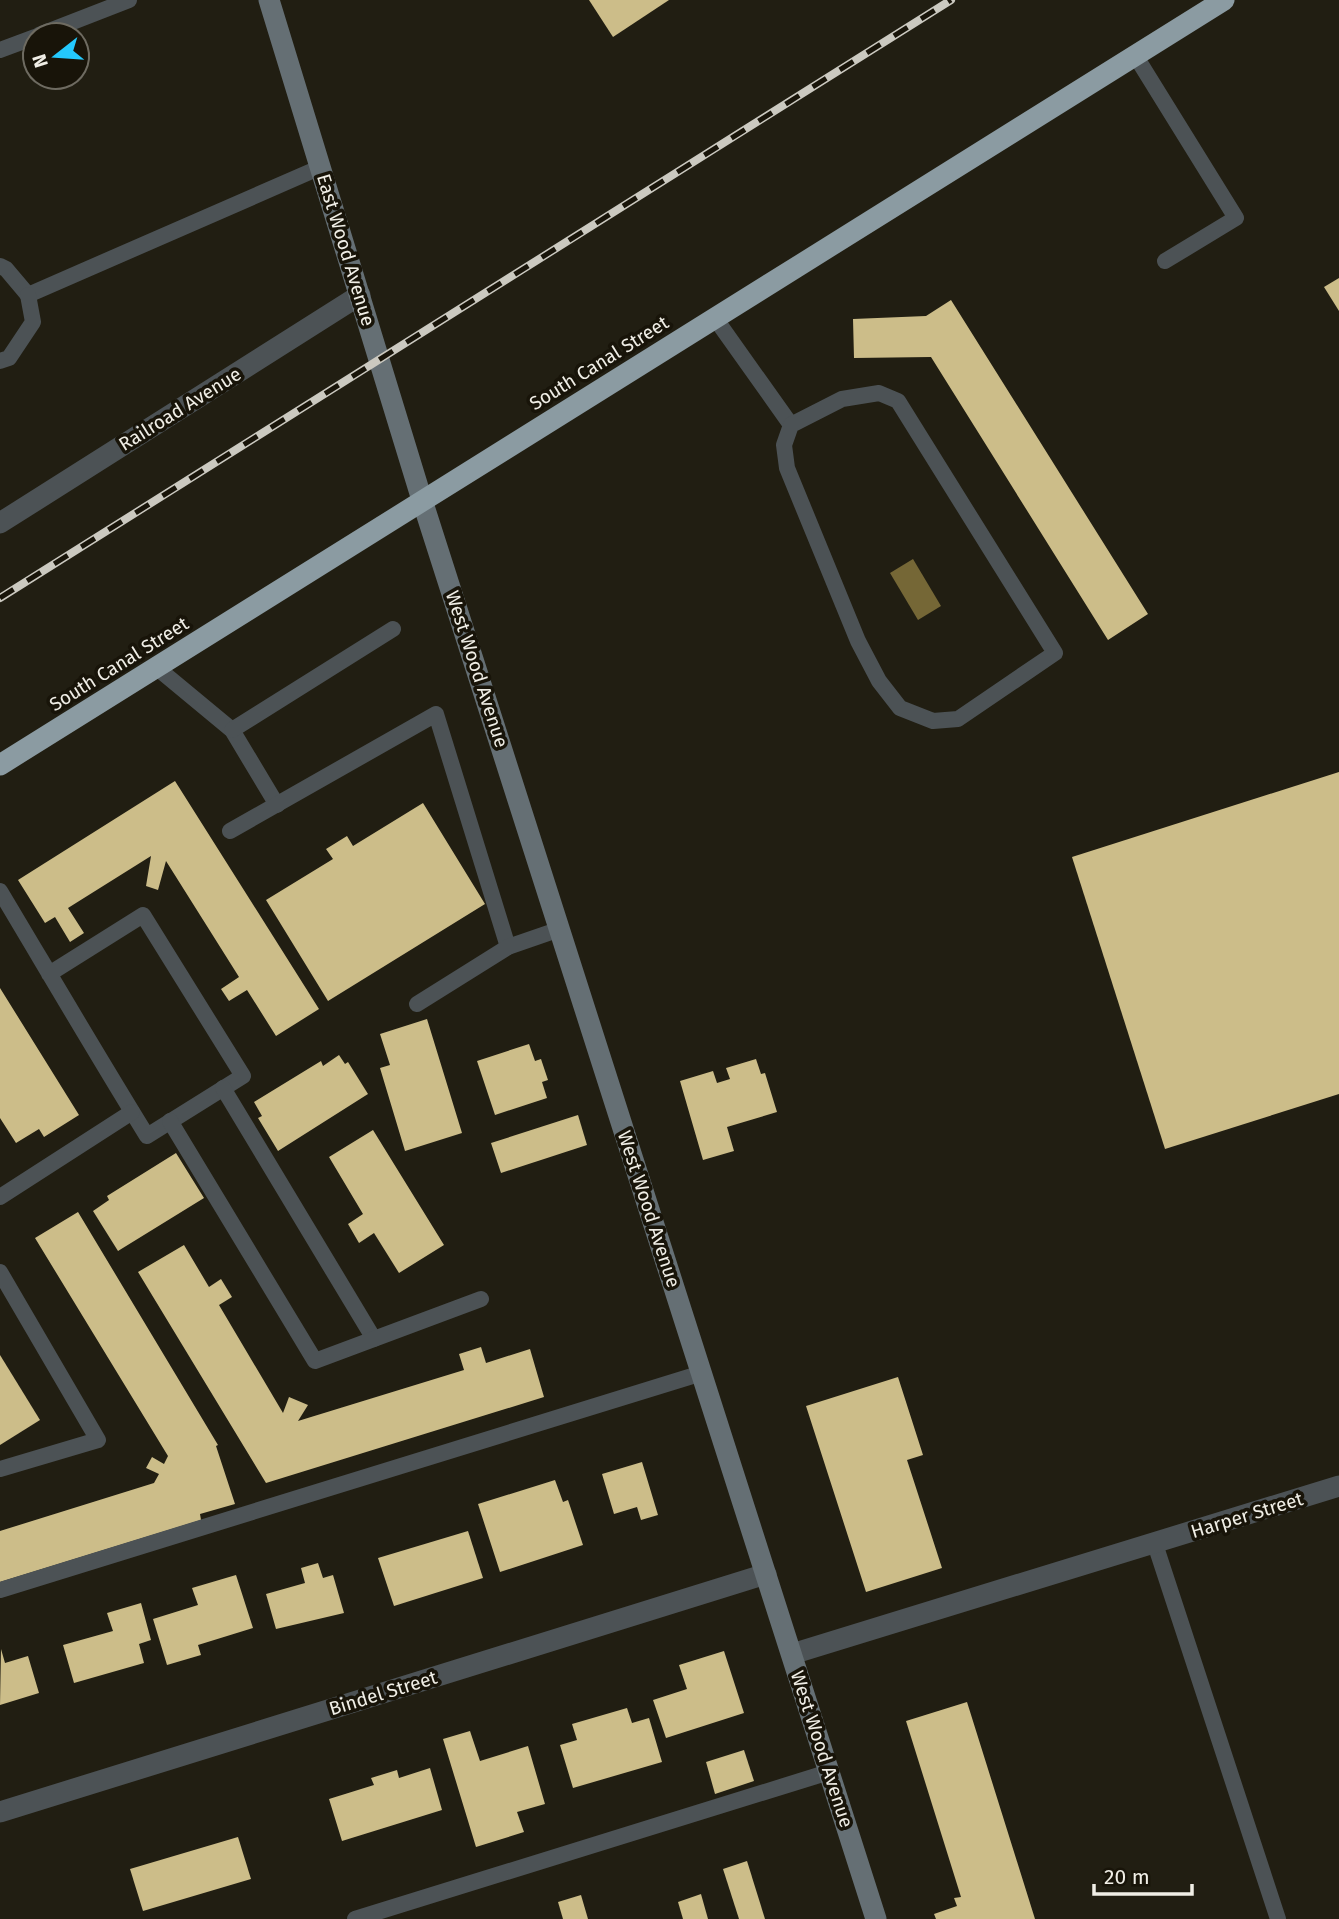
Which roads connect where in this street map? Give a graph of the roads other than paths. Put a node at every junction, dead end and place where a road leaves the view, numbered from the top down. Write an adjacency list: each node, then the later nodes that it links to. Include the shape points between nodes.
1 (129, 0): 4 (lane)
2 (269, 0): 8 (street, East Wood Avenue)
3 (1224, 0): 7 (highway, South Canal Street)
4 (75, 21)
5 (21, 42): 6 (lane)
6 (0, 50)
7 (1135, 55): 9 (lane, via 1236,218); 13 (highway, South Canal Street)
8 (321, 167): 11 (lane); 12 (street, East Wood Avenue)
9 (1165, 261)
10 (0, 266): 11 (lane)
11 (28, 295): 14 (lane, via 33,322 9,358)
12 (360, 295): 16 (street, East Wood Avenue); 17 (street, Railroad Avenue)
13 (715, 318): 15 (lane); 16 (highway, South Canal Street)
14 (0, 361)
15 (791, 425): 15 (lane, via 842,399 879,393 898,401 1055,653 958,719 933,721 900,708 879,681 858,640 787,468 784,445)
16 (422, 500): 19 (highway, South Canal Street); 25 (street, West Wood Avenue)
17 (0, 523)
18 (393, 629): 20 (lane)
19 (156, 667): 20 (lane); 21 (highway, South Canal Street)
20 (232, 730): 22 (lane)
21 (0, 765)
22 (277, 805): 23 (lane); 26 (lane, via 436,714)
23 (230, 831)
24 (0, 891): 27 (lane)
25 (560, 929): 26 (lane); 36 (street, West Wood Avenue)
26 (508, 947): 28 (lane)
27 (49, 974): 29 (lane, via 143,915 243,1076); 30 (lane)
28 (417, 1004)
29 (223, 1088): 31 (lane); 35 (lane)
30 (132, 1112): 31 (lane, via 146,1136); 32 (lane)
31 (170, 1121): 35 (lane, via 315,1360)
32 (0, 1197)
33 (0, 1272): 37 (lane, via 97,1440)
34 (481, 1299): 35 (lane)
35 (374, 1339)
36 (702, 1373): 40 (street, West Wood Avenue); 41 (lane)
37 (0, 1469)
38 (1339, 1486): 39 (street, Harper Street)
39 (1155, 1544): 42 (street, Harper Street); 47 (lane)
40 (766, 1574): 42 (street, West Wood Avenue); 44 (street, Bindel Street)
41 (0, 1590)
42 (792, 1654): 43 (street, West Wood Avenue)
43 (829, 1772): 45 (lane); 46 (street, West Wood Avenue)
44 (0, 1812)
45 (355, 1919)
46 (876, 1919)
47 (1279, 1919)

